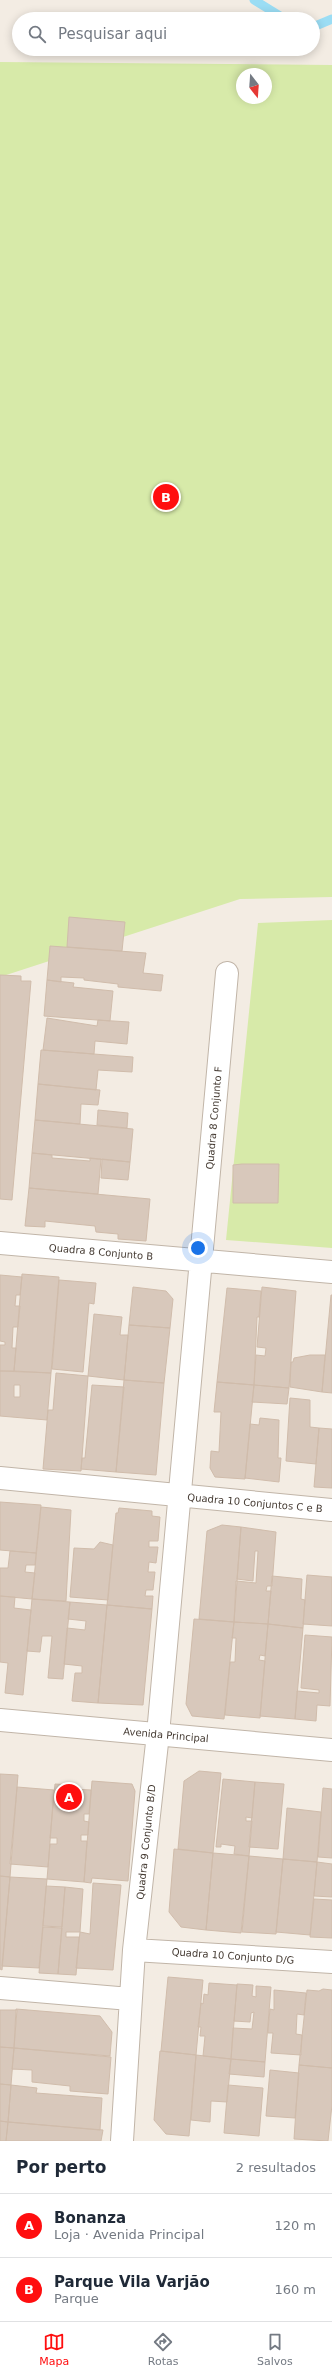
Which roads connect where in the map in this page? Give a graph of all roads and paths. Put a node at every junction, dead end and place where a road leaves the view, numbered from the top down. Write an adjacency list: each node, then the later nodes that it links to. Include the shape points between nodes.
1 (227, 973): 3 (street, Quadra 8 Conjunto F)
2 (0, 1243): 3 (street, Quadra 8 Conjunto B)
3 (202, 1262): 4 (street, Quadra 8 Conjunto B); 6 (street, Quadra 8 Conjunto F)
4 (332, 1272)
5 (0, 1478): 6 (street, Quadra 10 Conjuntos C e B)
6 (178, 1496): 7 (street, Quadra 10 Conjuntos C e B); 9 (street, Quadra 9 Conjunto B/D)
7 (332, 1510)
8 (0, 1720): 9 (street, Avenida Principal)
9 (158, 1734): 10 (street, Avenida Principal); 11 (street, Quadra 9 Conjunto B/D)
10 (332, 1750)
11 (134, 1950): 12 (street, Quadra 10 Conjunto D/G); 14 (street, Quadra 9 Conjunto B/D)
12 (332, 1962)
13 (0, 1988): 14 (street)
14 (130, 1999): 15 (street, Quadra 9 Conjunto B/D)
15 (122, 2141)

